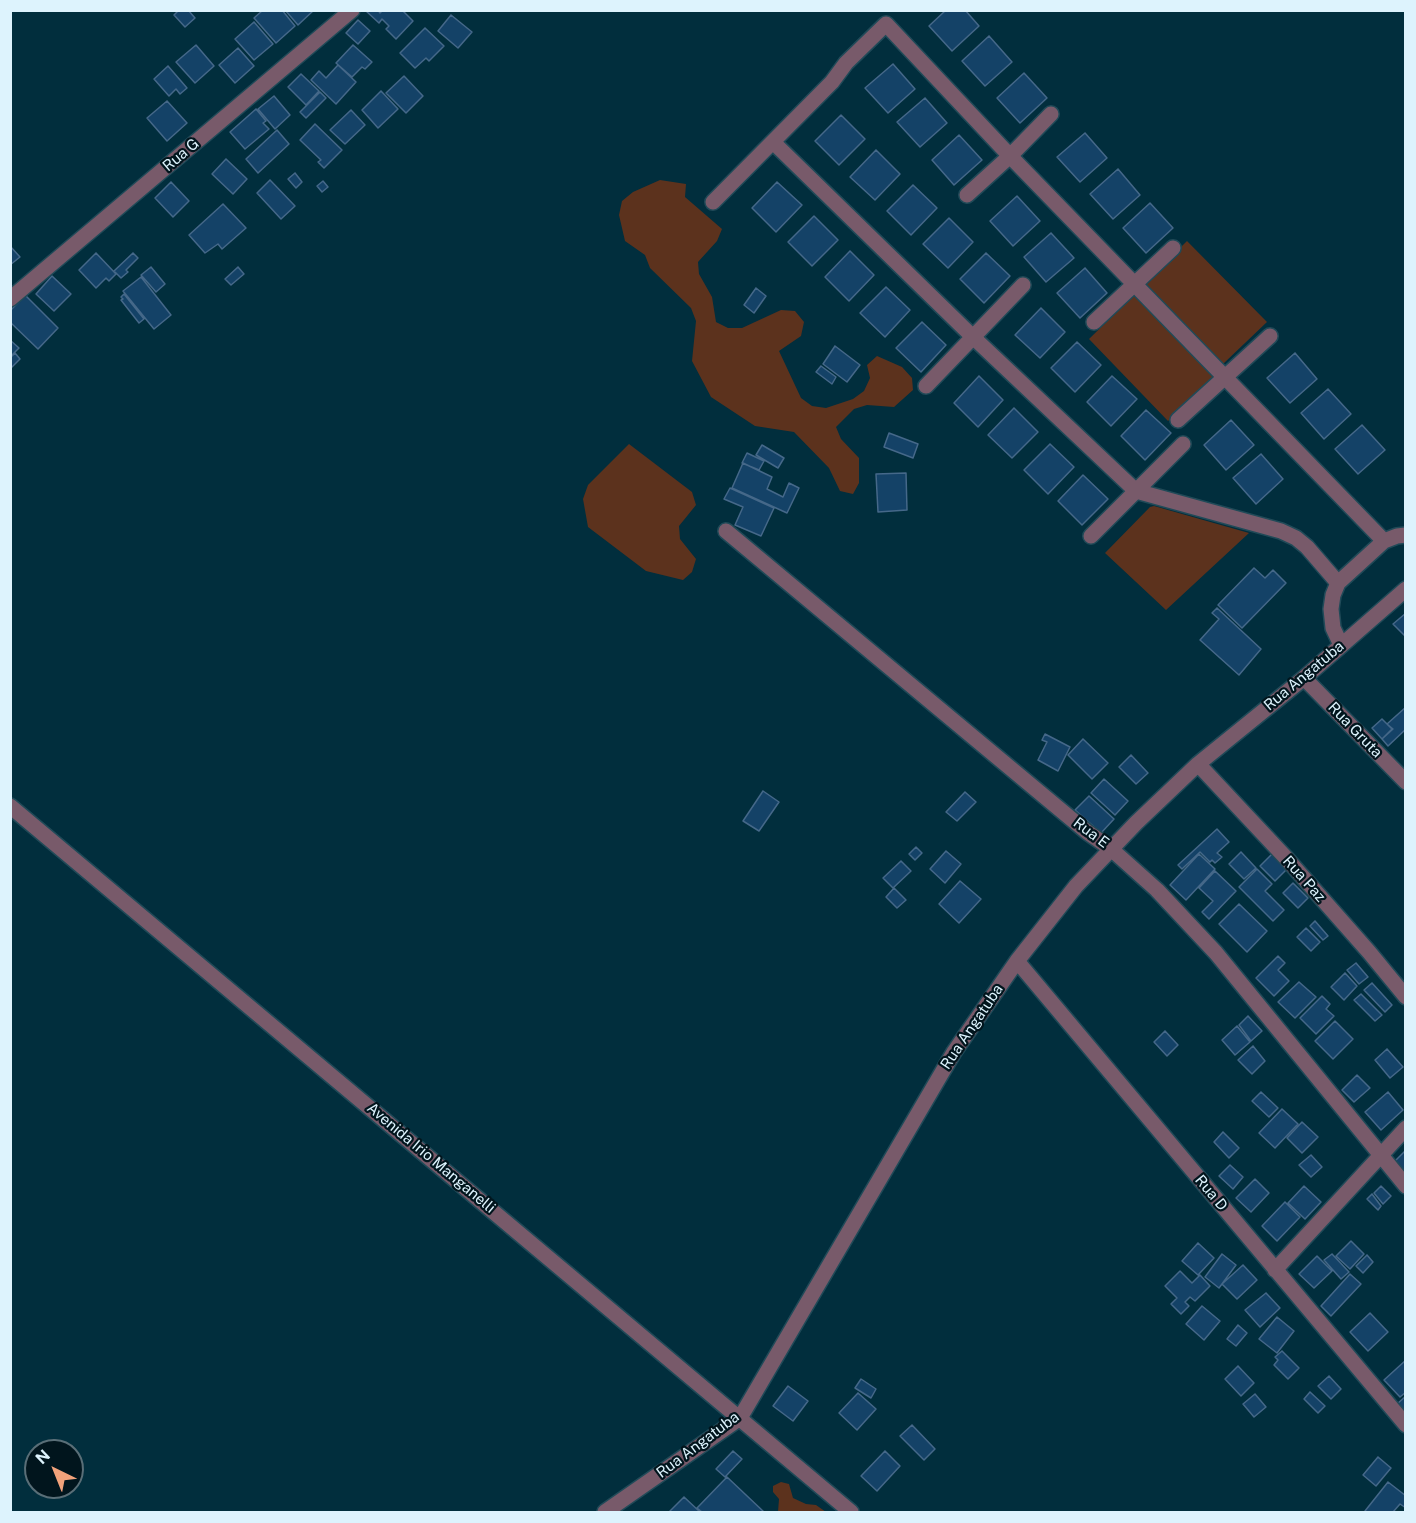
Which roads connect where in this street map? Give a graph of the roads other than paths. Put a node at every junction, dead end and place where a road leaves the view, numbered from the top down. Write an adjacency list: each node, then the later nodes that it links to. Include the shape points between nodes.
1 (352, 10): 10 (street, Rua G)
2 (1051, 114): 4 (street)
3 (773, 142): 4 (street, via 886,24); 6 (street); 13 (street)
4 (1010, 156): 5 (street); 9 (street)
5 (967, 195)
6 (713, 202)
7 (1173, 248): 9 (street)
8 (1023, 285): 13 (street)
9 (1135, 285): 11 (street); 14 (street)
10 (10, 299)
11 (1094, 322)
12 (1270, 336): 14 (street)
13 (974, 338): 15 (street); 18 (street)
14 (1225, 377): 16 (street); 22 (street)
15 (926, 386)
16 (1178, 420)
17 (1183, 444): 18 (street)
18 (1137, 491): 21 (street); 23 (street, via 1281,531 1307,547)
19 (726, 531): 30 (street, Rua E)
20 (1406, 535): 22 (street)
21 (1091, 536)
22 (1384, 541): 23 (street)
23 (1338, 583): 25 (street, via 1331,609 1333,628)
24 (1406, 589): 25 (street, Rua Angatuba)
25 (1341, 645): 26 (street, Rua Angatuba)
26 (1304, 678): 27 (street, Rua Angatuba); 28 (street, Rua Gruta)
27 (1198, 764): 30 (street, Rua Angatuba); 32 (street, Rua Paz, via 1369,951)
28 (1406, 782)
29 (10, 806): 37 (street, Avenida Irio Manganelli)
30 (1110, 848): 31 (street, Rua Angatuba); 34 (street, Rua E, via 1157,890 1216,953)
31 (1017, 961): 36 (street, Rua D); 37 (street, Rua Angatuba, via 954,1052)
32 (1406, 997)
33 (1406, 1128): 34 (street)
34 (1380, 1154): 35 (street, Rua E); 36 (street)
35 (1406, 1186)
36 (1275, 1270): 38 (street, Rua D)
37 (740, 1418): 39 (street, Rua Angatuba); 40 (street, Avenida Irio Manganelli)
38 (1406, 1425)
39 (605, 1512)
40 (851, 1512)

